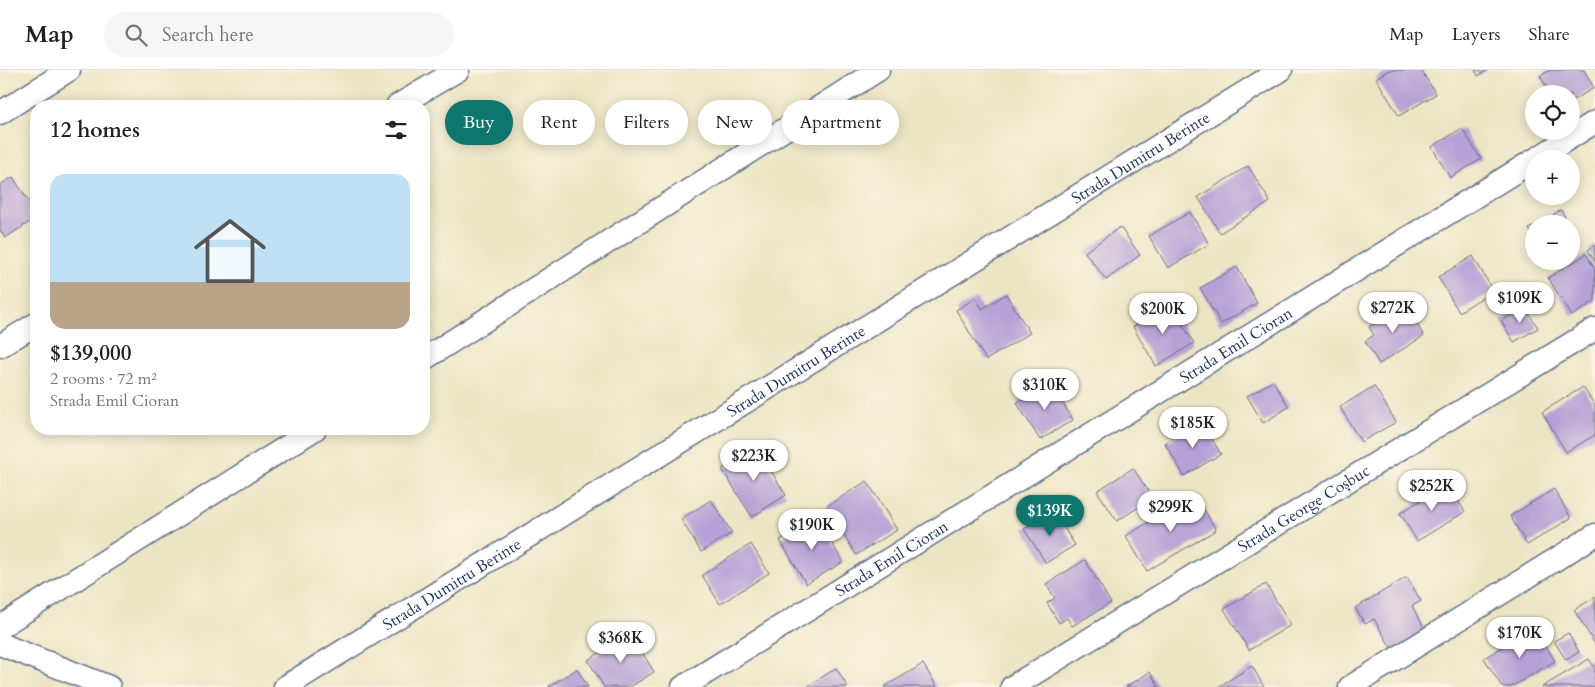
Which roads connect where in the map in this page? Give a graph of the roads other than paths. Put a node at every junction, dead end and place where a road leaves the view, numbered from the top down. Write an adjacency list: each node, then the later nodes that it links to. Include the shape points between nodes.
1 (69, 70): 6 (street)
2 (458, 70): 5 (street)
3 (878, 70): 13 (street)
4 (1281, 70): 19 (street, Strada Dumitru Berinte)
5 (408, 100)
6 (0, 113)
7 (1595, 122): 8 (street, Strada Emil Cioran)
8 (1551, 150)
9 (1525, 166): 20 (street, Strada Emil Cioran)
10 (30, 328): 12 (street)
11 (1595, 328): 21 (street, Strada George Coșbuc)
12 (0, 346)
13 (430, 355)
14 (305, 435): 16 (street)
15 (1595, 535): 22 (street)
16 (0, 627)
17 (0, 644): 18 (street)
18 (109, 687)
19 (285, 687)
20 (683, 687)
21 (1012, 687)
22 (1350, 687)

